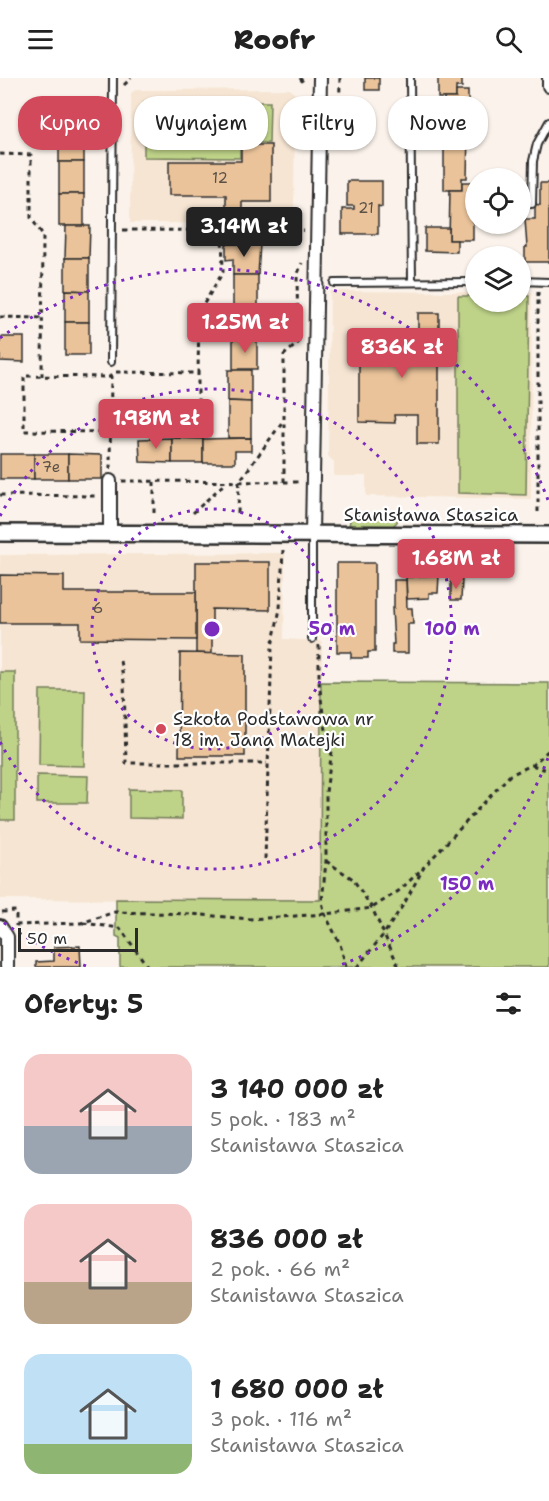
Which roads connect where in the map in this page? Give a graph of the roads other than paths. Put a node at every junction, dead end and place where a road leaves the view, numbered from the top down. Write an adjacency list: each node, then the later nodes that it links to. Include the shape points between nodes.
1 (113, 78): 13 (lane)
2 (320, 78): 17 (street)
3 (410, 78): 8 (lane)
4 (549, 78): 5 (street)
5 (549, 86)
6 (549, 122): 7 (lane, via 533,161)
7 (532, 204)
8 (412, 282): 9 (lane); 12 (lane)
9 (465, 282)
10 (531, 282): 11 (lane)
11 (549, 282)
12 (334, 283)
13 (111, 362)
14 (110, 481): 16 (street)
15 (0, 533): 16 (street, Stanisława Staszica)
16 (110, 534): 17 (street, Stanisława Staszica)
17 (312, 534): 18 (street, Stanisława Staszica); 19 (lane)
18 (549, 535)
19 (312, 636)
20 (0, 927): 21 (street, via 7,937)
21 (7, 967)

